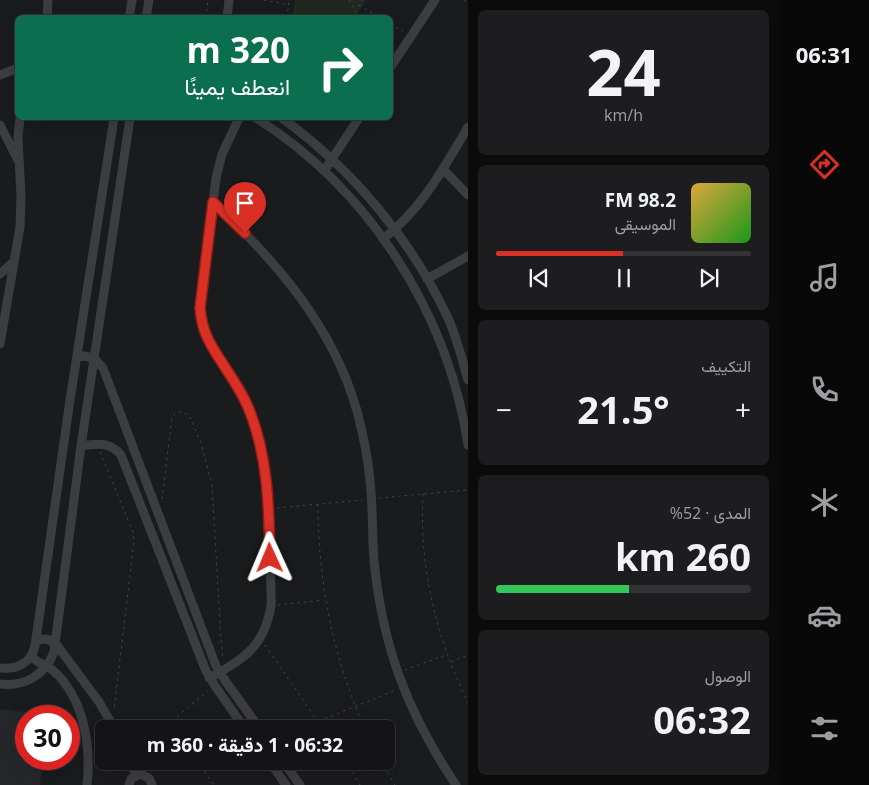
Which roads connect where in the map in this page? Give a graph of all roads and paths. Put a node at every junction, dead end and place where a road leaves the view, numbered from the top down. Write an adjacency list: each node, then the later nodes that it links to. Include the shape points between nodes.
1 (48, 0): 16 (street)
2 (132, 0): 17 (street)
3 (149, 0): 18 (street)
4 (208, 0): 19 (path)
5 (229, 0): 20 (street)
6 (264, 0): 13 (path)
7 (289, 0): 13 (path)
8 (349, 0): 15 (path)
9 (362, 0): 14 (path)
10 (435, 0): 25 (street)
11 (464, 0): 12 (path)
12 (468, 3)
13 (289, 5): 21 (path)
14 (360, 5): 15 (path); 23 (path)
15 (356, 10): 22 (path)
16 (47, 15)
17 (130, 15)
18 (146, 15)
19 (206, 15)
20 (226, 15)
21 (287, 15)
22 (354, 15)
23 (375, 15)
24 (393, 26): 25 (path)
25 (410, 36): 26 (street)
26 (393, 63)
27 (15, 69): 28 (street)
28 (0, 75)
29 (20, 120): 39 (street)
30 (114, 120): 52 (street)
31 (130, 120): 53 (street)
32 (238, 120): 43 (street, via 222,154)
33 (259, 120): 41 (street)
34 (285, 120): 38 (street)
35 (358, 120): 38 (street)
36 (0, 125): 39 (street)
37 (468, 127): 40 (street)
38 (332, 159): 41 (street); 44 (street)
39 (20, 165): 47 (street, via 20,227)
40 (443, 169): 42 (street); 44 (street, via 417,208)
41 (324, 171): 45 (street)
42 (468, 195)
43 (213, 202): 68 (street, via 200,299 202,324 208,340 234,379 258,434 268,494); 79 (street, via 277,266 294,288 326,336 344,372 365,446 381,611)
44 (395, 230): 45 (street); 49 (street)
45 (382, 239): 58 (street, via 419,294 436,329 454,381)
46 (468, 256): 49 (street)
47 (13, 262): 48 (street); 50 (street)
48 (0, 274)
49 (427, 278): 54 (street, via 448,319)
50 (1, 325): 51 (street)
51 (0, 344)
52 (78, 355): 53 (street); 55 (street)
53 (94, 358): 56 (street); 60 (street, via 106,374)
54 (468, 380)
55 (70, 400): 56 (street); 70 (street)
56 (88, 402): 59 (street)
57 (97, 444): 59 (street); 61 (street, via 108,444); 87 (path, via 134,541)
58 (468, 445)
59 (80, 446): 71 (street)
60 (134, 450): 61 (street, via 130,455); 62 (street)
61 (121, 455): 63 (street)
62 (140, 468): 63 (street); 66 (street)
63 (129, 473): 80 (street)
64 (423, 494): 72 (path, via 424,566 433,611)
65 (318, 504): 67 (path, via 318,543)
66 (155, 506): 78 (street); 78 (path, via 163,497 172,417 183,412 190,417 196,430 212,485)
67 (325, 600): 68 (path); 85 (path, via 337,655)
68 (271, 606): 69 (street, via 268,624)
69 (260, 639): 78 (street, via 240,660); 91 (path)
70 (36, 640): 71 (street, via 47,639); 74 (street)
71 (56, 644): 76 (street); 86 (street)
72 (447, 654): 75 (path); 79 (path)
73 (468, 655): 75 (path)
74 (32, 656): 76 (street); 77 (street, via 22,665)
75 (450, 662): 84 (path)
76 (47, 666): 81 (street, via 28,681); 101 (street, via 67,686 80,715 87,744)
77 (0, 668)
78 (222, 671): 80 (street); 90 (street)
79 (397, 673): 83 (street)
80 (209, 678): 82 (street)
81 (0, 684)
82 (214, 686): 88 (path); 89 (street)
83 (402, 687): 85 (path); 109 (street, via 435,755)
84 (468, 702)
85 (355, 707): 92 (path); 93 (path)
86 (110, 720)
87 (115, 720)
88 (172, 720)
89 (239, 720)
90 (254, 720)
91 (317, 720)
92 (323, 720)
93 (361, 720)
94 (134, 770): 100 (street)
95 (203, 770): 104 (path)
96 (275, 770): 105 (street)
97 (289, 770): 106 (street)
98 (351, 770): 107 (path)
99 (386, 770): 108 (path)
100 (136, 775): 102 (street); 103 (street, via 146,775)
101 (86, 785)
102 (129, 785)
103 (152, 785)
104 (214, 785)
105 (286, 785)
106 (300, 785)
107 (360, 785)
108 (394, 785)
109 (456, 785)

